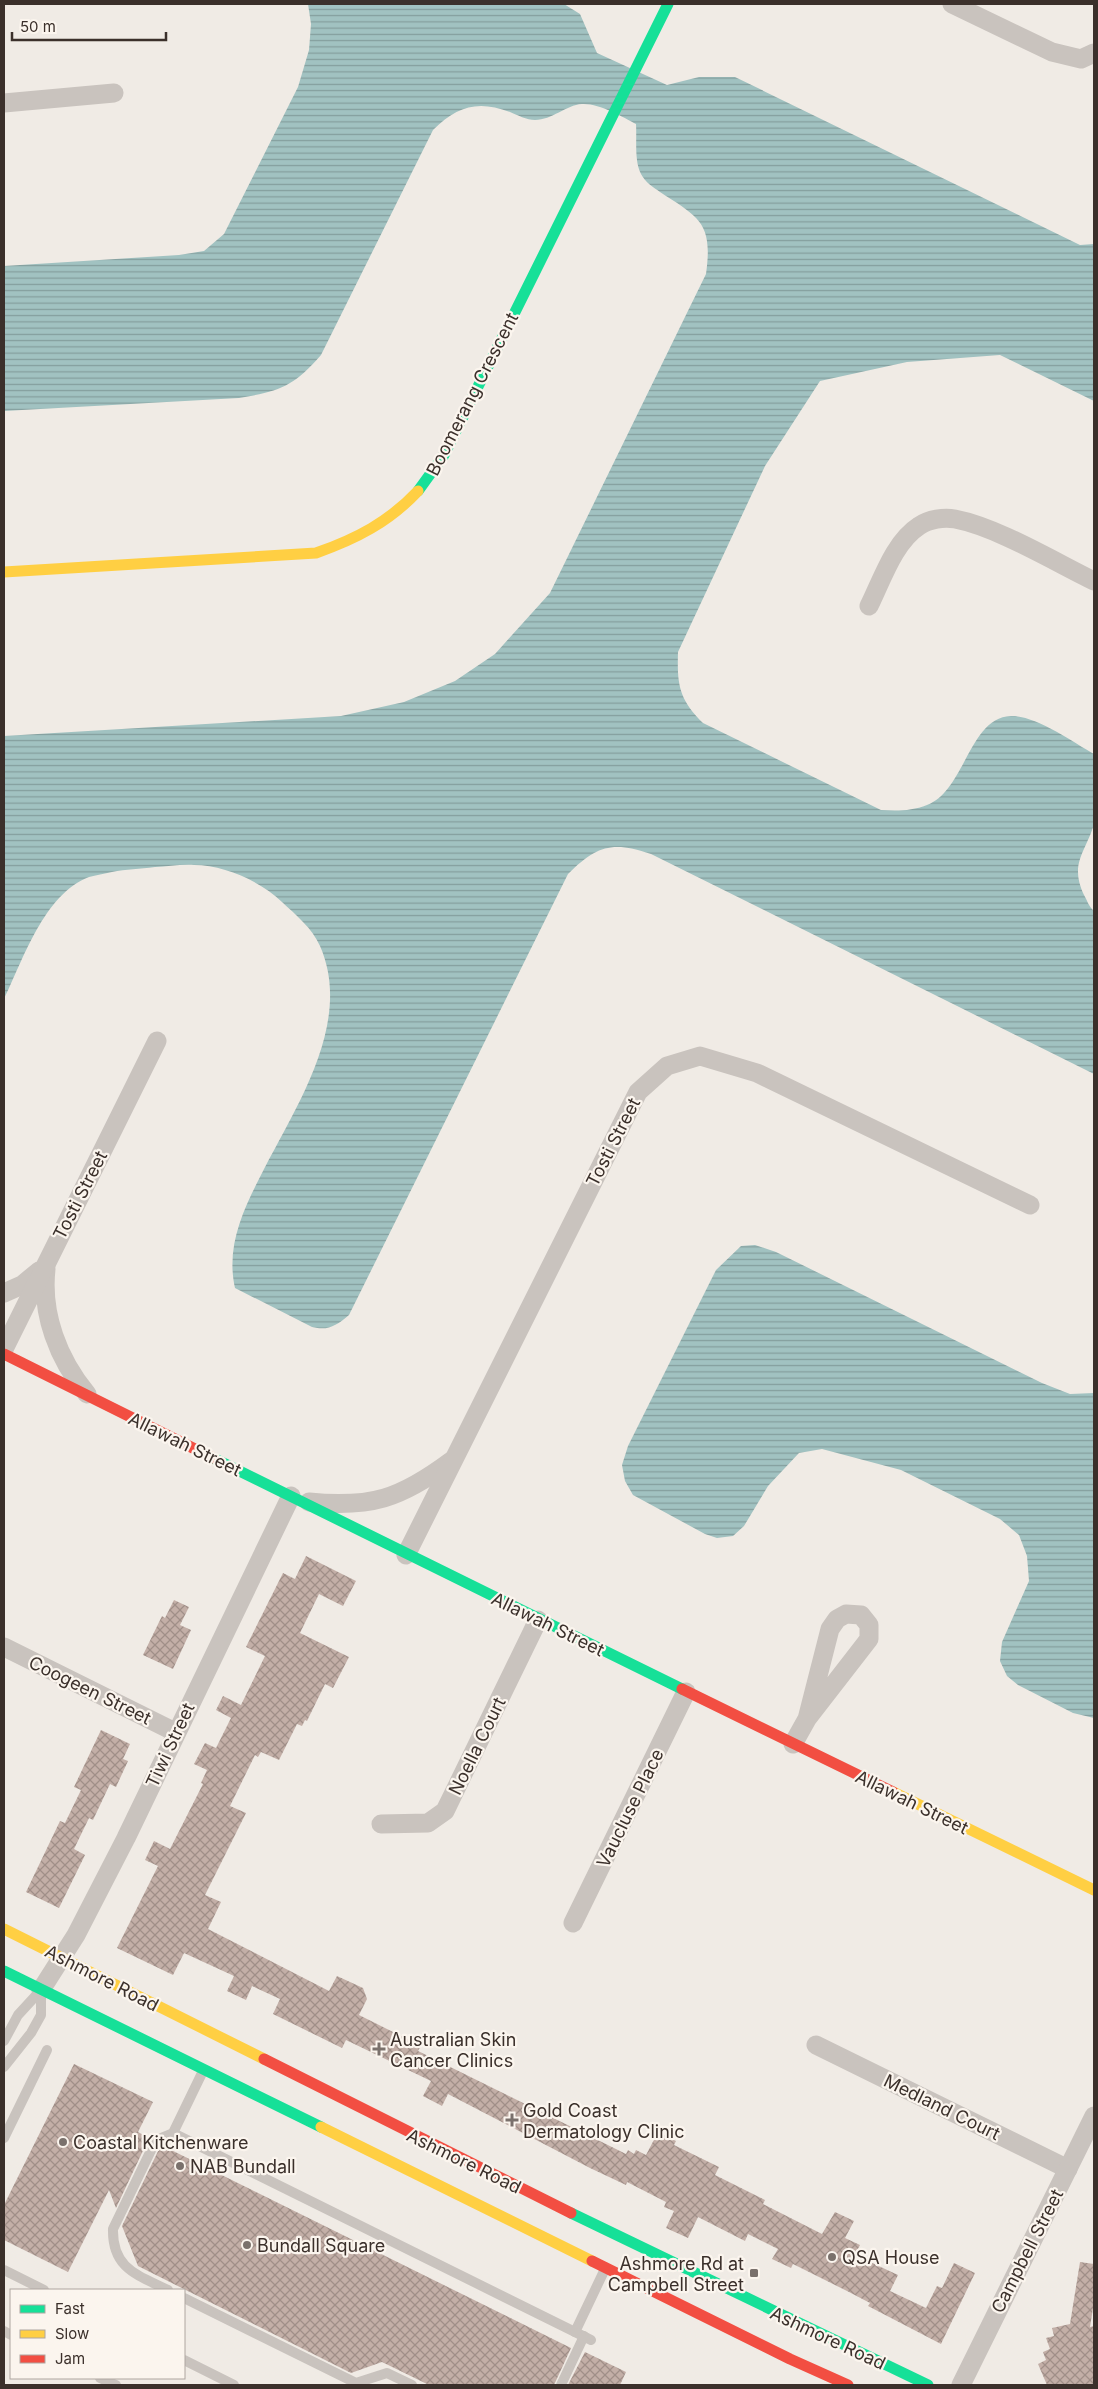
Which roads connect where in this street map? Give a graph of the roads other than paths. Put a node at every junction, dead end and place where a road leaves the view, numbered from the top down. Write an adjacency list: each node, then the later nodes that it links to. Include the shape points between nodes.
1 (668, 4): 6 (street, Boomerang Crescent, via 444,455 425,484 399,511 372,532 316,552)
2 (952, 4): 3 (street, via 1052,52 1081,59)
3 (1094, 53)
4 (114, 93): 5 (street)
5 (4, 103)
6 (4, 572)
7 (1094, 581): 8 (street, via 986,528 954,519 932,519 918,526 901,544)
8 (869, 606)
9 (157, 1041): 11 (street, Tosti Street)
10 (1030, 1205): 16 (street, Tosti Street, via 757,1073 700,1056 667,1066 638,1092)
11 (47, 1260): 12 (street, via 34,1276); 13 (street, Tosti Street); 15 (street, via 45,1294 52,1330 66,1362)
12 (4, 1294)
13 (4, 1350)
14 (4, 1354): 15 (street, Allawah Street)
15 (90, 1396): 17 (street, Allawah Street)
16 (453, 1460): 17 (street, via 415,1486 386,1499 348,1504); 18 (street, Tosti Street)
17 (296, 1498): 18 (street, Allawah Street); 23 (street, Tiwi Street)
18 (406, 1555): 19 (street, Allawah Street)
19 (538, 1620): 21 (street, Allawah Street); 25 (street, Noella Court, via 445,1811 428,1823)
20 (4, 1647): 23 (street, Coogeen Street)
21 (686, 1692): 24 (street, Allawah Street); 29 (street, Vaucluse Place)
22 (807, 1719): 22 (street, via 830,1629 837,1619 846,1614 861,1615 869,1625 869,1639); 24 (street)
23 (176, 1732): 31 (street, Tiwi Street, via 126,1838)
24 (793, 1744): 26 (street, Allawah Street)
25 (381, 1824)
26 (1054, 1871): 27 (street); 28 (street, Allawah Street)
27 (1094, 1878)
28 (1094, 1890)
29 (573, 1923)
30 (4, 1929): 31 (street, Ashmore Road)
31 (62, 1958): 33 (street, Tiwi Street); 56 (street, Ashmore Road, via 450,2155)
32 (4, 1971): 33 (street, Ashmore Road)
33 (41, 1990): 34 (lane, via 18,2015); 37 (lane, via 41,2016 32,2033); 38 (street, Ashmore Road)
34 (4, 2041)
35 (816, 2045): 42 (street, Medland Court)
36 (47, 2050): 41 (lane)
37 (4, 2066)
38 (204, 2070): 40 (lane); 43 (street, Ashmore Road)
39 (1094, 2116): 42 (street, Campbell Street)
40 (173, 2133): 46 (lane, via 156,2140 113,2229 113,2245 119,2261 132,2272); 48 (lane)
41 (4, 2138)
42 (1068, 2169): 57 (street, Campbell Street)
43 (606, 2268): 48 (lane); 55 (street, Ashmore Road)
44 (4, 2270): 45 (lane)
45 (42, 2289)
46 (166, 2289)
47 (185, 2298): 53 (lane, via 356,2383 387,2373)
48 (583, 2336): 54 (lane)
49 (185, 2360): 52 (lane)
50 (102, 2379): 51 (lane)
51 (116, 2385)
52 (234, 2385)
53 (412, 2385)
54 (561, 2385)
55 (848, 2385)
56 (928, 2385)
57 (961, 2385)

